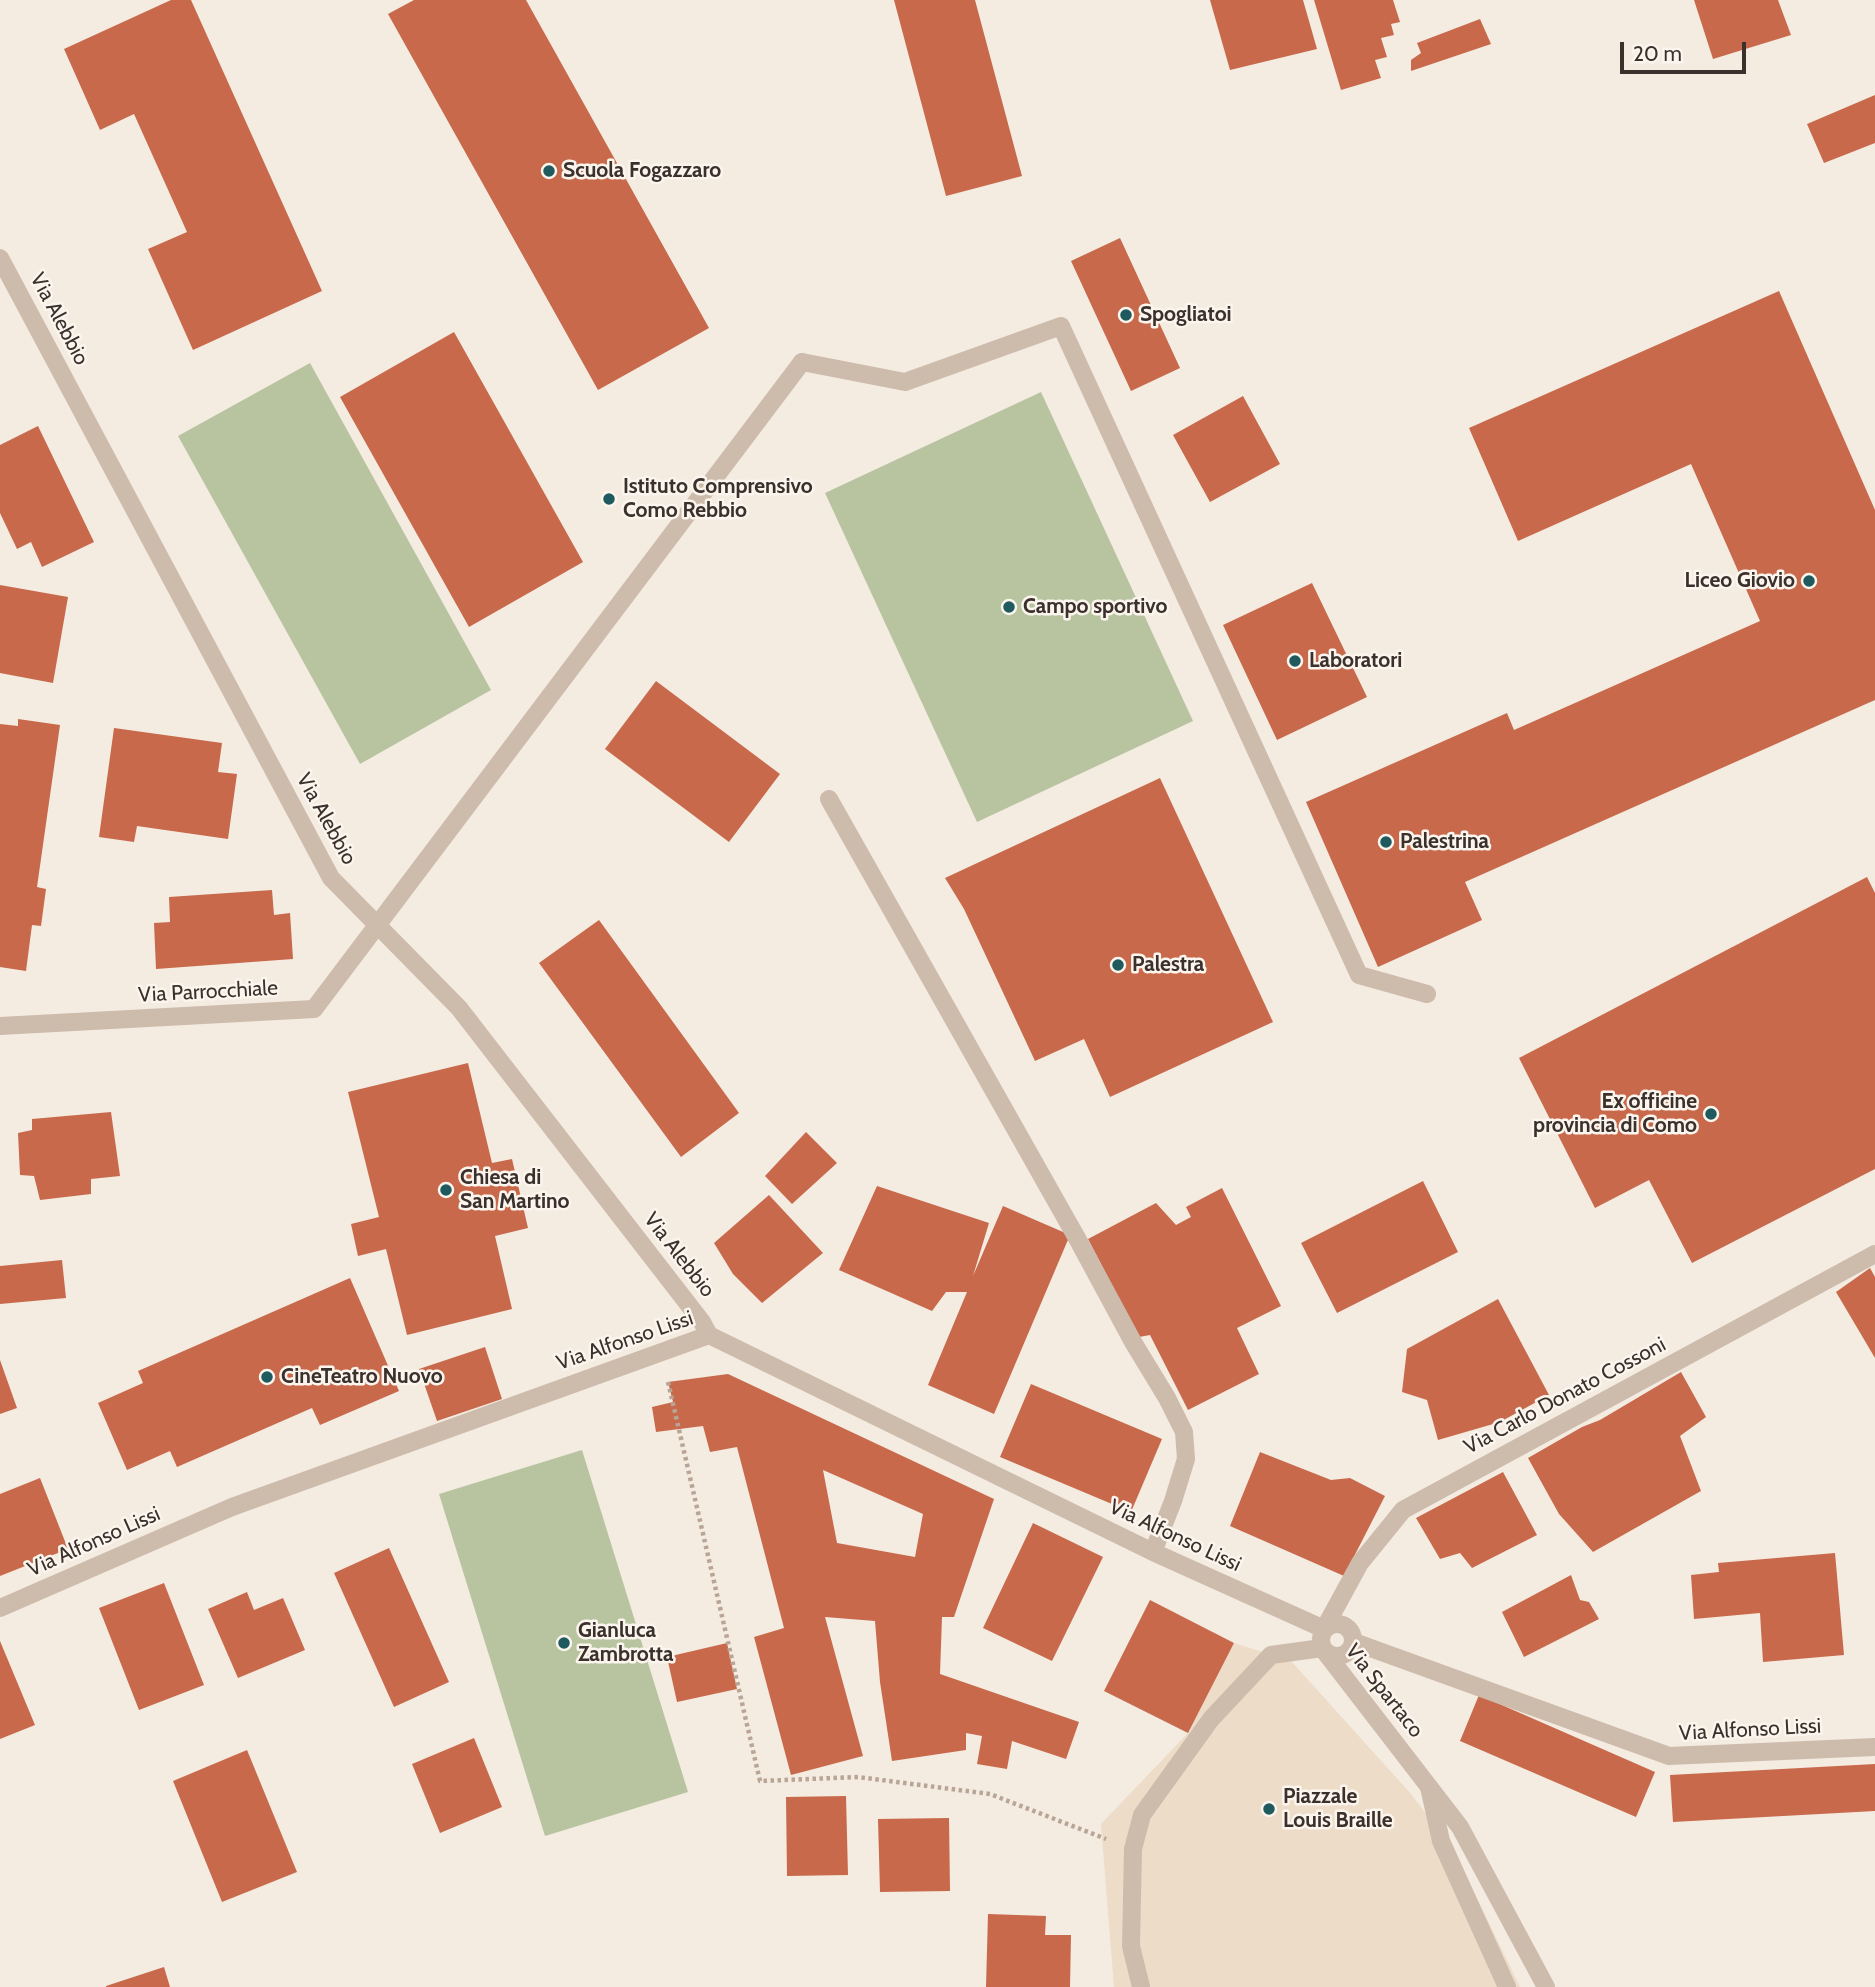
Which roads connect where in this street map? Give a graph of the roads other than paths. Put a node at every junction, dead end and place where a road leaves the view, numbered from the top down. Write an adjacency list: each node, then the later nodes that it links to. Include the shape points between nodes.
1 (0, 258): 3 (street, Via Alebbio, via 331,878)
2 (829, 799): 8 (street, via 1184,1432 1186,1459)
3 (377, 925): 4 (street, via 802,362 905,382 1061,326 1359,975); 5 (street, Via Parrocchiale, via 314,1009); 7 (street, Via Alebbio, via 459,1007)
4 (1427, 994)
5 (0, 1026)
6 (1875, 1254): 10 (street, Via Carlo Donato Cossoni, via 1403,1510 1360,1563)
7 (709, 1335): 8 (street, Via Alfonso Lissi); 9 (street, Via Alfonso Lissi, via 232,1507)
8 (1153, 1552): 10 (street, Via Alfonso Lissi)
9 (0, 1608)
10 (1324, 1629): 11 (street, via 1340,1623 1353,1634); 12 (street)
11 (1354, 1642): 12 (street, via 1343,1655 1328,1654); 13 (street, Via Alfonso Lissi, via 1669,1756)
12 (1322, 1648): 14 (street, Via Spartaco); 15 (street, Via Spartaco, via 1271,1655 1211,1719 1142,1815 1133,1849 1131,1946)
13 (1875, 1747)
14 (1429, 1787): 16 (street, via 1441,1841); 17 (street, Via Spartaco, via 1460,1827)
15 (1141, 1987)
16 (1507, 1987)
17 (1546, 1987)

